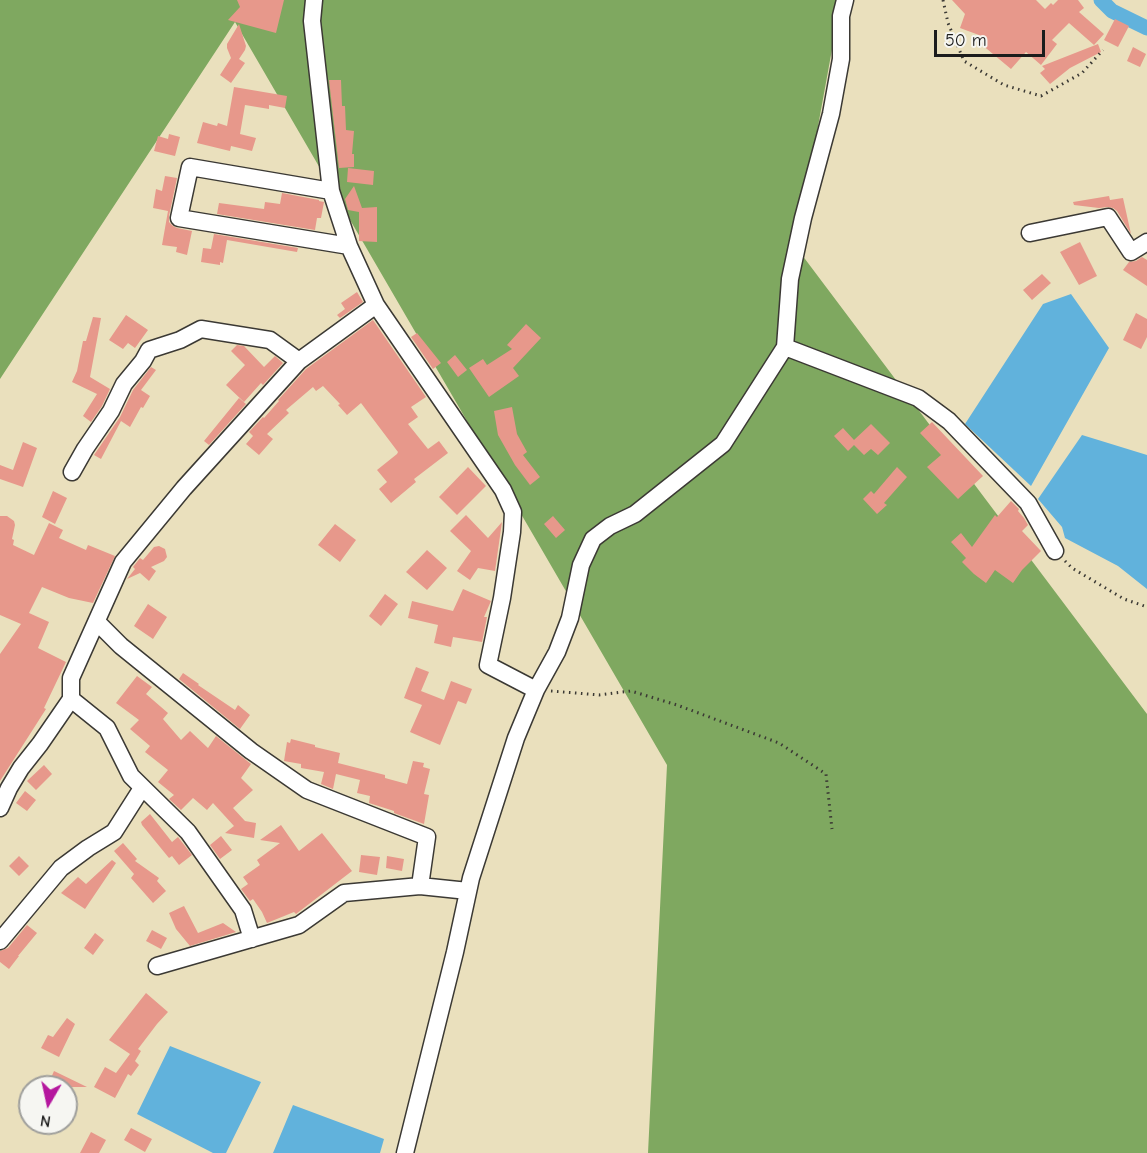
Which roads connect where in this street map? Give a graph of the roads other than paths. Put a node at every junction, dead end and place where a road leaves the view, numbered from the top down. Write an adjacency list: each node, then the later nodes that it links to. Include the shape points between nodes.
1 (314, 0): 3 (street, via 312,21)
2 (845, 0): 8 (street, via 841,59 831,114 790,279)
3 (331, 191): 6 (street); 6 (street, via 190,167 179,219)
4 (1030, 233): 5 (street, via 1108,217 1131,252)
5 (1147, 242)
6 (349, 246): 7 (street)
7 (376, 305): 9 (street); 13 (street, via 503,490 513,512 504,587 488,664)
8 (785, 347): 11 (street, via 918,398 949,421 1029,503); 13 (street, via 723,444 635,514 593,539 581,565 570,618)
9 (299, 361): 10 (street, via 270,340 201,329 149,350); 12 (street, via 123,562)
10 (72, 472)
11 (1056, 551)
12 (97, 622): 14 (street, via 71,678); 17 (street, via 121,646 242,743 307,790 427,837)
13 (536, 690): 18 (street, via 516,738)
14 (71, 699): 15 (street, via 107,729 131,776); 16 (street, via 21,768)
15 (142, 788): 19 (street, via 188,832 243,910); 20 (street, via 114,832 61,868)
16 (0, 808)
17 (420, 886): 18 (street); 19 (street, via 344,893 299,925)
18 (468, 891): 22 (street)
19 (252, 939): 21 (street)
20 (0, 941)
21 (157, 966)
22 (405, 1153)

